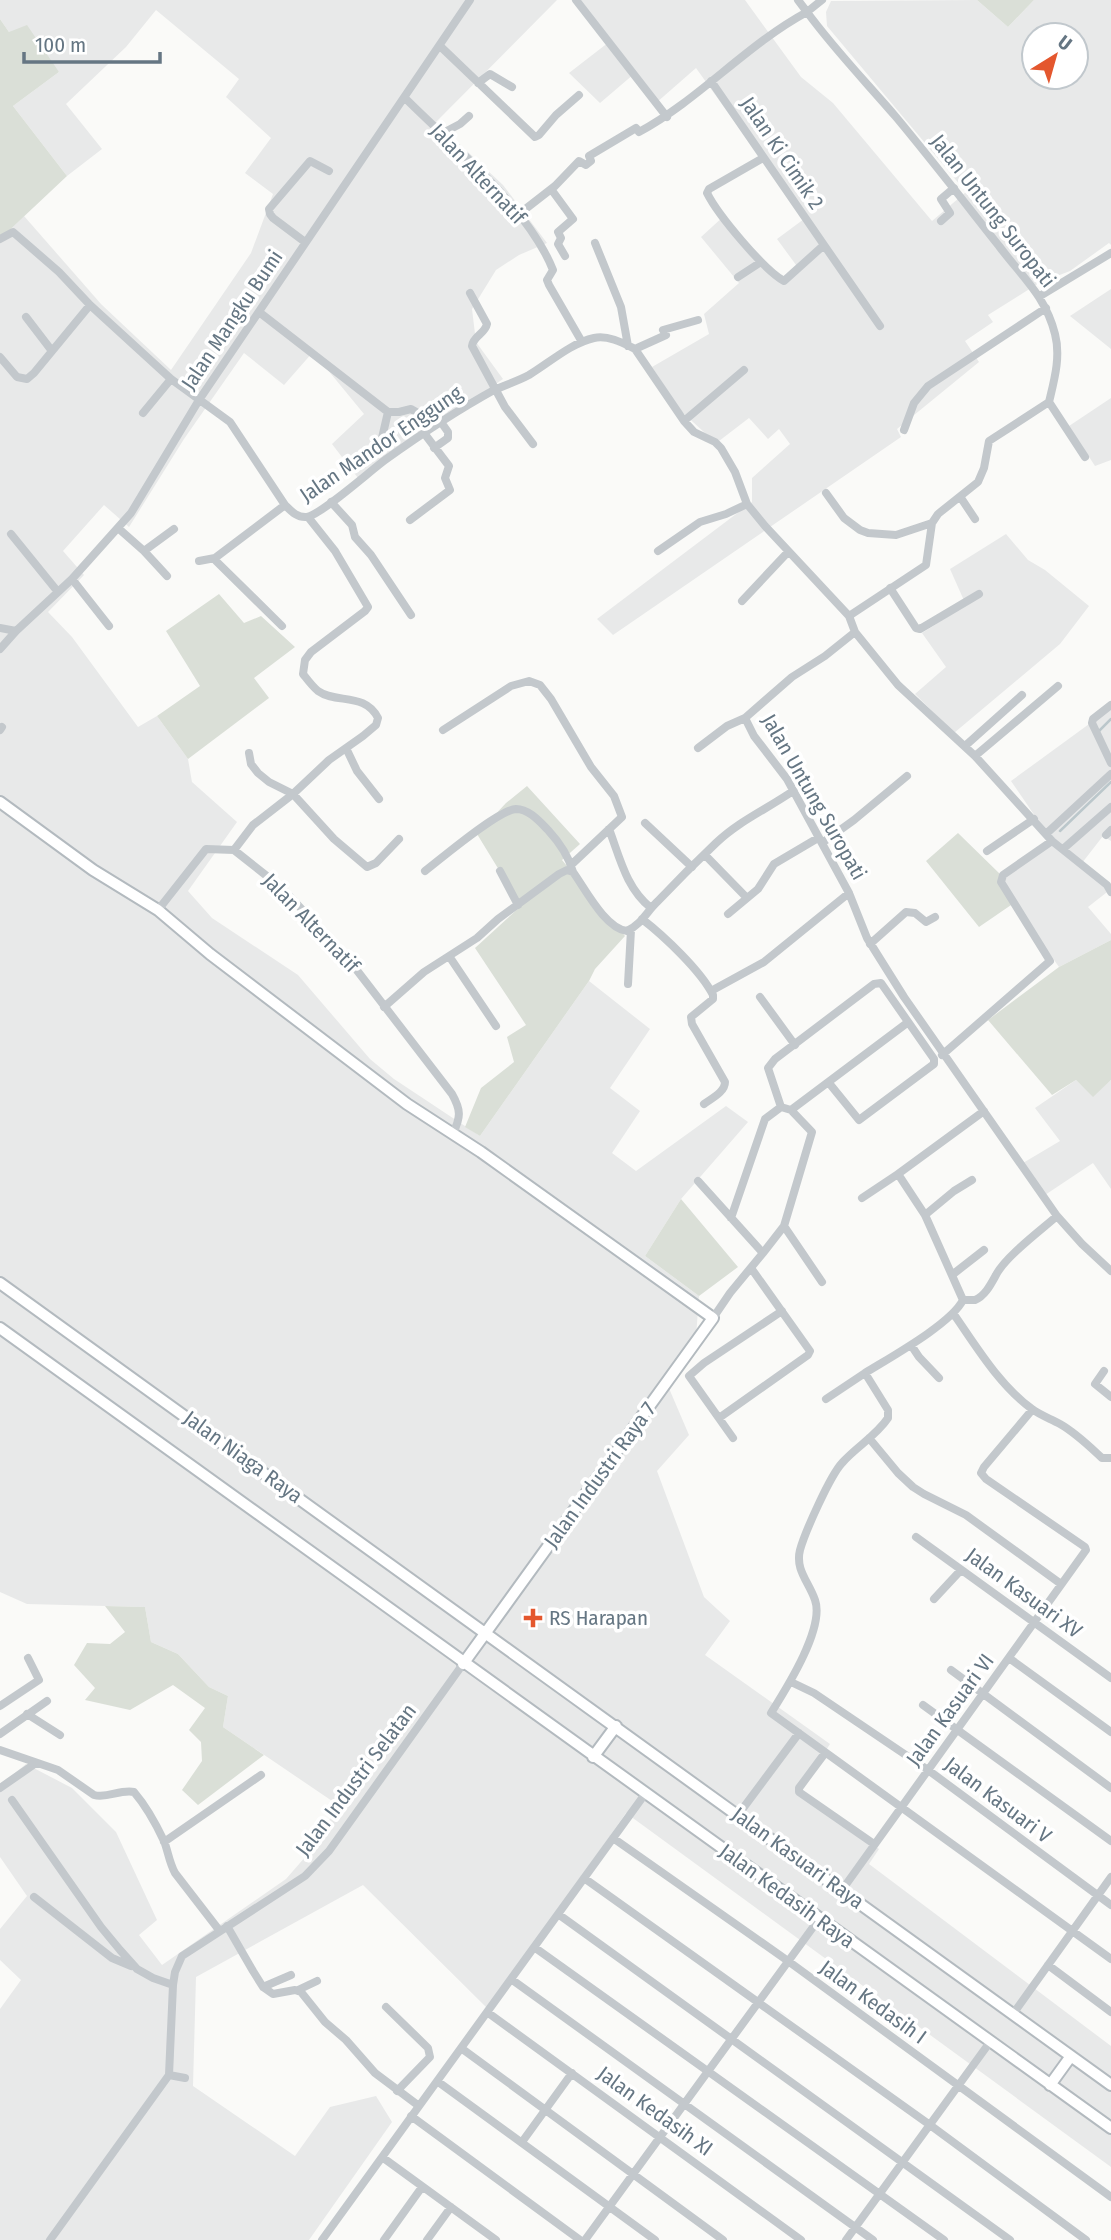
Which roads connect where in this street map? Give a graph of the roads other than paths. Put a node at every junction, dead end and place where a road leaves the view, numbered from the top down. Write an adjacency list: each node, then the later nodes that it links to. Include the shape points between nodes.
1 (470, 0): 6 (street, Jalan Mangku Bumi)
2 (576, 0): 13 (street)
3 (799, 0): 5 (street, Jalan Untung Suropati)
4 (822, 0): 5 (street)
5 (807, 12): 7 (street, via 773,31); 17 (street, Jalan Untung Suropati)
6 (440, 46): 8 (street); 11 (street, Jalan Mangku Bumi)
7 (711, 81): 13 (street); 15 (street, Jalan Ki Cimik 2)
8 (478, 83): 9 (street, via 490,74); 10 (street, via 535,137)
9 (512, 86)
10 (579, 95)
11 (405, 98): 14 (street, Jalan Alternatif); 22 (street, Jalan Mangku Bumi)
12 (469, 117): 14 (street)
13 (667, 117): 18 (street, via 609,143 589,156 586,165 579,161)
14 (441, 134): 19 (street, Jalan Alternatif)
15 (764, 158): 24 (street, Jalan Ki Cimik 2); 27 (street, via 707,193)
16 (328, 171): 22 (street, via 310,161 269,209 273,218)
17 (954, 188): 20 (street, via 941,199 950,213); 30 (street, Jalan Untung Suropati)
18 (551, 189): 19 (street); 26 (street, via 573,219 558,232)
19 (519, 214): 37 (street, Jalan Alternatif, via 545,252 553,270 549,285)
20 (940, 221)
21 (0, 239): 31 (street, Jalan Mandor Enggung, via 13,232)
22 (305, 242): 33 (street, Jalan Mangku Bumi)
23 (595, 243): 38 (street, via 618,298)
24 (824, 245): 27 (street, via 784,280); 36 (street, Jalan Ki Cimik 2)
25 (1111, 253): 30 (street)
26 (565, 256)
27 (761, 262): 28 (street)
28 (738, 277)
29 (470, 293): 43 (street, via 487,324 472,346)
30 (1040, 296): 32 (street, Jalan Untung Suropati)
31 (90, 305): 39 (street); 42 (street, Jalan Mandor Enggung)
32 (1046, 307): 45 (street, Jalan Untung Suropati, via 1058,345); 50 (street, via 928,386 914,403)
33 (259, 312): 44 (street, Jalan Mangku Bumi); 46 (street)
34 (26, 317): 39 (street)
35 (698, 320): 38 (street, via 663,330 666,335)
36 (880, 326)
37 (582, 342): 38 (street, via 600,337); 43 (street, Jalan Mandor Enggung)
38 (631, 348): 48 (street)
39 (52, 351): 40 (street, via 27,379 17,377)
40 (0, 358)
41 (744, 370): 48 (street)
42 (171, 379): 44 (street, Jalan Mandor Enggung); 47 (street)
43 (496, 390): 49 (street, Jalan Mandor Enggung); 53 (street)
44 (200, 400): 60 (street, Jalan Mandor Enggung, via 233,425); 65 (street, Jalan Mangku Bumi)
45 (1049, 402): 55 (street); 57 (street, via 989,441 979,479)
46 (388, 412): 49 (street, via 411,409); 52 (street)
47 (143, 413)
48 (684, 421): 59 (street, via 721,448)
49 (439, 423): 51 (street, Jalan Mandor Enggung); 54 (street, via 448,438)
50 (904, 430)
51 (424, 433): 54 (street); 58 (street, Jalan Mandor Enggung)
52 (382, 438)
53 (533, 444)
54 (434, 448): 63 (street, via 449,466 445,478 450,490)
55 (1085, 457)
56 (826, 493): 64 (street, via 844,518 860,530 897,535)
57 (961, 498): 62 (street); 64 (street)
58 (331, 502): 61 (street, Jalan Mandor Enggung); 79 (street, via 352,525 355,537)
59 (747, 504): 69 (street, via 700,522); 70 (street)
60 (285, 505): 61 (street, Jalan Mandor Enggung, via 295,515); 71 (street)
61 (308, 517): 93 (street, via 335,551 368,607 311,652 303,667 303,674 320,693 359,702 376,713 376,724)
62 (975, 519)
63 (410, 520)
64 (932, 523): 75 (street, via 926,565)
65 (118, 528): 68 (street); 74 (street, Jalan Mangku Bumi)
66 (174, 528): 68 (street)
67 (11, 534): 76 (street)
68 (144, 551): 73 (street)
69 (658, 551)
70 (788, 552): 78 (street); 80 (street)
71 (215, 558): 72 (street); 82 (street)
72 (199, 561)
73 (167, 576)
74 (72, 579): 76 (street, Jalan Mangku Bumi); 81 (street)
75 (890, 588): 77 (street, via 919,629); 80 (street)
76 (58, 592): 84 (street, Jalan Mangku Bumi)
77 (979, 594)
78 (742, 601)
79 (411, 615)
80 (849, 616): 85 (street)
81 (109, 626)
82 (282, 626)
83 (0, 628): 84 (street)
84 (16, 631): 86 (street, Jalan Mangku Bumi)
85 (855, 632): 90 (street, Jalan Untung Suropati); 92 (street, via 898,685)
86 (0, 649)
87 (1058, 686): 96 (street)
88 (1022, 695): 92 (street)
89 (1111, 705): 97 (street, via 1092,723)
90 (745, 718): 94 (street); 100 (street, Jalan Untung Suropati)
91 (443, 730): 107 (street, via 511,686 535,682 551,699 619,804 622,817)
92 (965, 746): 96 (street)
93 (346, 748): 101 (street); 102 (street, via 357,771)
94 (698, 748)
95 (249, 753): 101 (street, via 258,773)
96 (975, 756): 105 (street)
97 (1111, 763)
98 (1111, 774): 108 (street)
99 (907, 776): 110 (street, via 854,820)
100 (793, 791): 110 (street, Jalan Untung Suropati); 114 (street, via 744,819)
101 (293, 794): 109 (street, via 367,867); 112 (street, via 253,825)
102 (380, 799)
103 (0, 802): 124 (main road, via 93,870)
104 (1111, 807): 111 (street)
105 (1034, 819): 108 (street); 113 (street)
106 (645, 823): 115 (street)
107 (609, 829): 116 (street); 123 (street, via 628,879)
108 (1049, 838): 111 (street); 138 (street, via 1003,875 1001,882 1050,961)
109 (399, 839)
110 (820, 840): 120 (street, Jalan Untung Suropati); 121 (street, via 774,864)
111 (1063, 849): 119 (street)
112 (234, 850): 124 (street, via 205,850); 134 (street, Jalan Alternatif, via 282,888 349,960)
113 (987, 851)
114 (705, 855): 115 (street); 121 (street)
115 (692, 867): 123 (street)
116 (572, 868): 117 (street, via 544,825 517,809 500,815); 122 (street); 128 (street, via 615,927)
117 (425, 871)
118 (500, 871): 122 (street)
119 (1110, 886)
120 (849, 893): 129 (street, Jalan Untung Suropati); 132 (street, via 764,961)
121 (747, 898): 125 (street)
122 (518, 905): 130 (street)
123 (651, 908): 127 (street)
124 (158, 910): 144 (main road, via 407,1104)
125 (728, 914)
126 (935, 917): 129 (street, via 926,922 906,912)
127 (642, 919): 128 (street); 132 (street)
128 (631, 930): 131 (street)
129 (870, 944): 138 (street, Jalan Untung Suropati)
130 (449, 956): 134 (street); 136 (street)
131 (628, 984)
132 (711, 991): 140 (street, via 713,999 691,1020 725,1085)
133 (760, 997): 137 (street)
134 (384, 1007): 144 (street, Jalan Alternatif, via 458,1105 460,1118)
135 (907, 1023): 137 (street, via 877,983); 139 (street); 139 (street, via 934,1059 933,1065 859,1120)
136 (496, 1026)
137 (796, 1045): 141 (street, via 768,1068)
138 (942, 1055): 143 (street, Jalan Untung Suropati)
139 (829, 1083): 142 (street)
140 (704, 1104)
141 (780, 1107): 142 (street); 151 (street, via 765,1119)
142 (791, 1110): 152 (street, via 811,1133)
143 (984, 1111): 145 (street); 150 (street, Jalan Untung Suropati)
144 (453, 1133): 163 (main road)
145 (898, 1174): 148 (street); 149 (street)
146 (972, 1180): 149 (street)
147 (698, 1181): 151 (street)
148 (862, 1198)
149 (925, 1215): 157 (street)
150 (1057, 1216): 156 (street, Jalan Untung Suropati); 160 (street, via 1010,1258 986,1291 974,1300)
151 (731, 1218): 154 (street)
152 (784, 1226): 154 (street); 158 (street)
153 (984, 1250): 157 (street)
154 (763, 1253): 155 (street)
155 (751, 1268): 161 (street); 163 (street)
156 (1111, 1271)
157 (953, 1275): 160 (street)
158 (822, 1282)
159 (0, 1283): 181 (main road, Jalan Niaga Raya)
160 (963, 1300): 162 (street)
161 (782, 1311): 172 (street, via 808,1346 808,1355); 172 (street, via 689,1376)
162 (953, 1313): 165 (street); 171 (street, via 1001,1379)
163 (713, 1318): 181 (main road, Jalan Industri Raya 7)
164 (0, 1328): 184 (main road, Jalan Niaga Raya)
165 (911, 1345): 167 (street); 168 (street)
166 (1104, 1371): 169 (street, via 1095,1384)
167 (865, 1373): 170 (street); 174 (street, via 889,1414)
168 (939, 1378)
169 (1111, 1397)
170 (826, 1399)
171 (1032, 1410): 175 (street, via 1084,1440 1102,1458); 178 (street, Jalan Kasuari VI, via 981,1473 1085,1547)
172 (719, 1418): 173 (street)
173 (733, 1438)
174 (869, 1438): 178 (street, via 913,1487 966,1515); 187 (street, via 834,1471 802,1543 801,1573 817,1611)
175 (1111, 1458)
176 (916, 1537): 177 (street, Jalan Kasuari XV)
177 (961, 1570): 179 (street); 180 (street, Jalan Kasuari XV)
178 (1061, 1584): 180 (street, Jalan Kasuari VI)
179 (934, 1599)
180 (1034, 1622): 183 (street, Jalan Kasuari VI); 186 (street, Jalan Kasuari XV)
181 (486, 1632): 184 (main road, Jalan Industri Raya 7); 193 (main road, Jalan Kasuari Raya)
182 (28, 1658): 191 (street, via 39,1680)
183 (1009, 1658): 188 (street, Jalan Kasuari VI); 195 (street)
184 (463, 1664): 201 (main road, Jalan Kedasih Raya); 223 (street, Jalan Industri Selatan, via 329,1851 305,1877)
185 (951, 1670): 188 (street)
186 (1111, 1678)
187 (791, 1682): 196 (street, via 771,1713); 203 (street, Jalan Kasuari V)
188 (983, 1694): 194 (street, Jalan Kasuari VI); 206 (street)
189 (47, 1701): 192 (street)
190 (923, 1705): 194 (street)
191 (0, 1706)
192 (27, 1714): 197 (street); 198 (street)
193 (616, 1727): 201 (main road); 210 (main road, Jalan Kasuari Raya)
194 (957, 1730): 203 (street, Jalan Kasuari VI); 212 (street)
195 (1111, 1732)
196 (799, 1733): 200 (street); 210 (street)
197 (0, 1734)
198 (60, 1735)
199 (0, 1750): 202 (street)
200 (825, 1753): 209 (street); 214 (street, via 799,1791)
201 (593, 1757): 207 (main road, Jalan Kedasih Raya)
202 (36, 1763): 205 (street); 213 (street, via 58,1770 100,1797 134,1792)
203 (928, 1770): 209 (street, Jalan Kasuari VI); 218 (street, Jalan Kasuari V)
204 (261, 1775): 213 (street)
205 (0, 1788)
206 (1111, 1788)
207 (645, 1794): 211 (street); 222 (main road, Jalan Kedasih Raya)
208 (12, 1800): 229 (street, via 101,1927)
209 (901, 1808): 214 (street, Jalan Kasuari VI); 224 (street)
210 (738, 1815): 217 (main road, Jalan Kasuari Raya)
211 (613, 1838): 216 (street); 227 (street, Jalan Kedasih I)
212 (1111, 1841)
213 (164, 1842): 223 (street, via 175,1873)
214 (874, 1844): 217 (street, Jalan Kasuari VI)
215 (1111, 1877): 218 (street)
216 (584, 1878): 221 (street); 236 (street)
217 (842, 1890): 240 (main road, Jalan Kasuari Raya)
218 (1097, 1896): 220 (street, Jalan Kasuari V); 224 (street)
219 (34, 1897): 229 (street, via 112,1958)
220 (1111, 1905)
221 (558, 1914): 225 (street); 241 (street)
222 (819, 1919): 227 (street); 242 (main road, Jalan Kedasih Raya)
223 (223, 1928): 233 (street, Jalan Industri Selatan, via 182,1956); 234 (street)
224 (1072, 1931): 226 (street); 228 (street)
225 (534, 1947): 231 (street); 245 (street)
226 (1111, 1959)
227 (788, 1961): 236 (street); 250 (street, Jalan Kedasih I)
228 (1048, 1965): 239 (street); 240 (street)
229 (137, 1969): 233 (street)
230 (291, 1975): 234 (street)
231 (511, 1979): 238 (street); 254 (street)
232 (317, 1981): 235 (street)
233 (173, 1985): 247 (street, Jalan Industri Selatan)
234 (263, 1987): 235 (street, via 273,1994)
235 (298, 1990): 253 (street, via 374,2073)
236 (758, 2003): 241 (street); 258 (street)
237 (386, 2007): 253 (street, via 428,2048 430,2057)
238 (487, 2012): 243 (street); 246 (street, Jalan Kedasih XI)
239 (1111, 2012)
240 (1013, 2014): 244 (main road, Jalan Kasuari Raya)
241 (731, 2039): 245 (street); 263 (street)
242 (990, 2042): 250 (street); 251 (main road, Jalan Kedasih Raya)
243 (461, 2048): 249 (street); 256 (street)
244 (1071, 2056): 251 (main road); 252 (main road, Jalan Kasuari Raya)
245 (708, 2072): 254 (street); 266 (street)
246 (572, 2073): 256 (street); 260 (street, Jalan Kedasih XI)
247 (169, 2075): 248 (street); 271 (street)
248 (185, 2078)
249 (437, 2081): 255 (street); 261 (street)
250 (958, 2085): 258 (street); 267 (street, Jalan Kedasih I)
251 (1050, 2085): 259 (main road, Jalan Kedasih Raya)
252 (1111, 2085)
253 (397, 2091): 255 (street)
254 (684, 2104): 260 (street); 270 (street)
255 (419, 2106): 257 (street)
256 (546, 2110): 261 (street); 264 (street)
257 (411, 2116): 262 (street); 276 (street)
258 (930, 2125): 263 (street); 284 (street)
259 (1111, 2128)
260 (660, 2137): 264 (street); 279 (street, Jalan Kedasih XI)
261 (522, 2142): 269 (street)
262 (382, 2157): 265 (street); 272 (street)
263 (902, 2163): 266 (street); 283 (street)
264 (634, 2174): 269 (street); 278 (street)
265 (422, 2187): 268 (street); 273 (street)
266 (880, 2194): 270 (street); 282 (street)
267 (1111, 2197)
268 (451, 2207): 274 (street); 275 (street)
269 (610, 2207): 276 (street); 277 (street)
270 (855, 2228): 280 (street); 281 (street)
271 (50, 2240)
272 (322, 2240)
273 (384, 2240)
274 (427, 2240)
275 (496, 2240)
276 (583, 2240)
277 (655, 2240)
278 (723, 2240)
279 (801, 2240)
280 (846, 2240)
281 (873, 2240)
282 (944, 2240)
283 (1010, 2240)
284 (1086, 2240)

